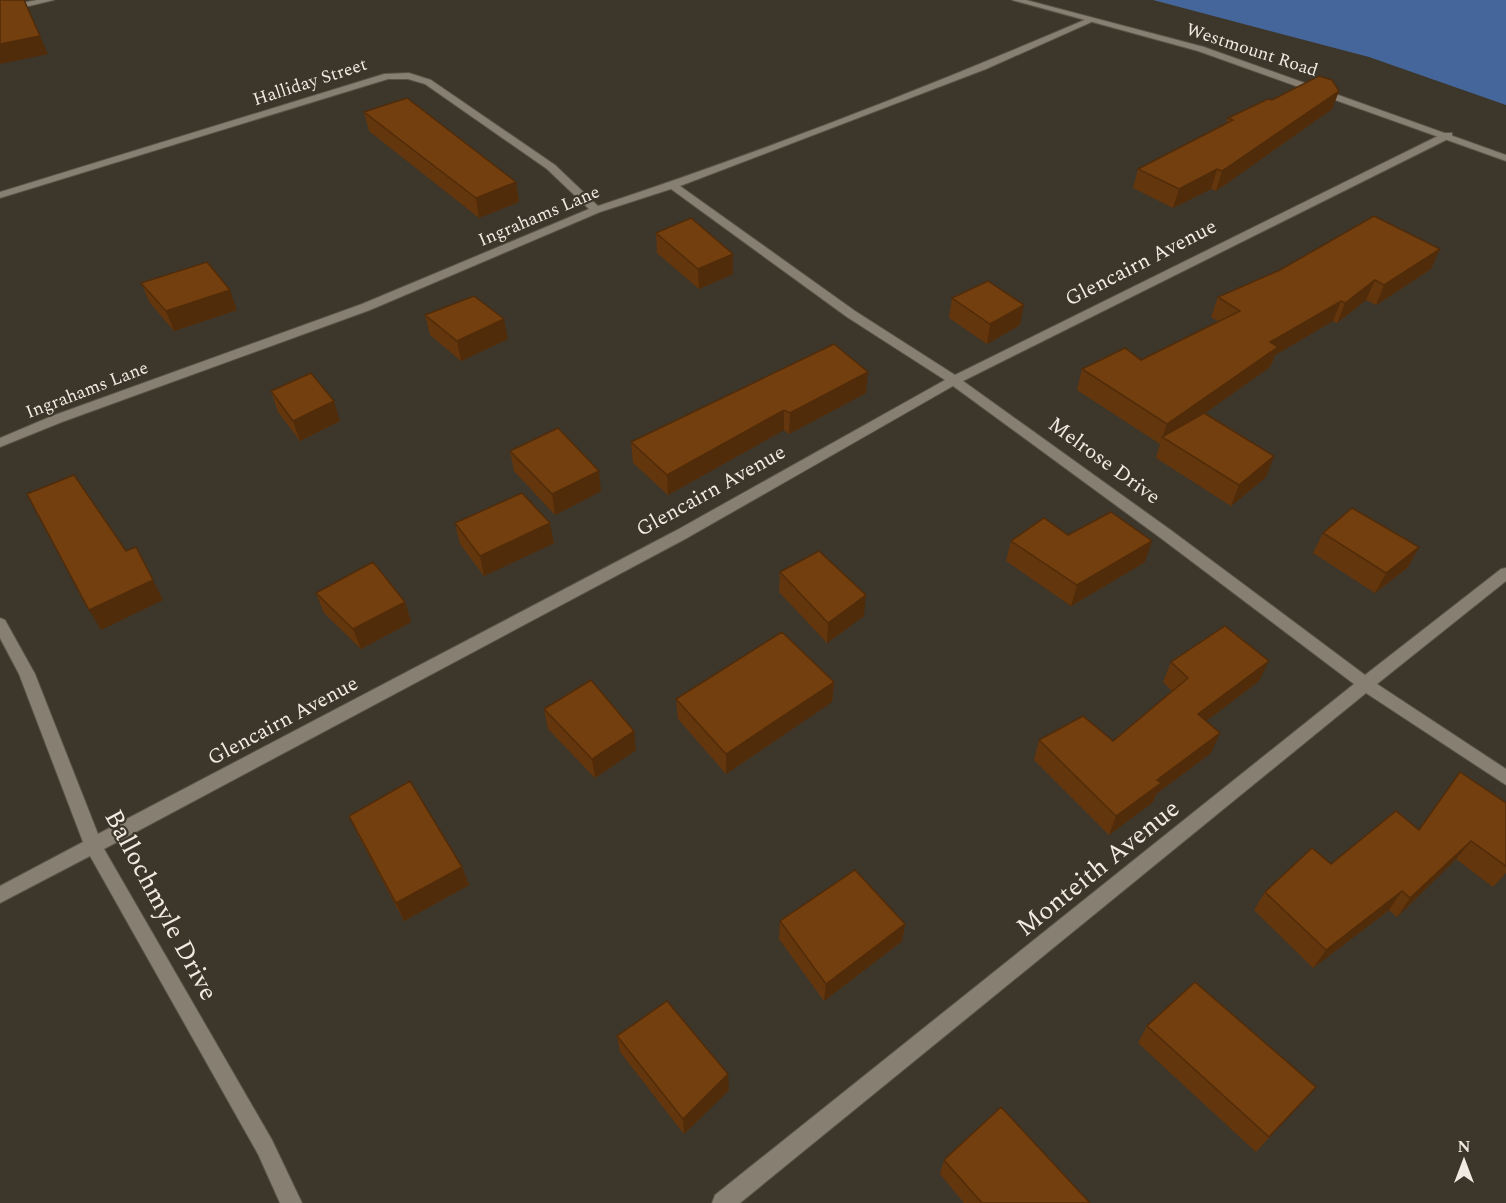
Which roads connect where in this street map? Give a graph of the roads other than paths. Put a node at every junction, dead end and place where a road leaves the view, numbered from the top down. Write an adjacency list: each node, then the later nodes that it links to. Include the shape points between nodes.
1 (50, 0): 3 (street)
2 (1016, 0): 4 (street, Westmount Road)
3 (0, 10)
4 (1092, 20): 5 (street, Westmount Road, via 1201,49); 7 (street, Ingrahams Lane, via 983,67)
5 (1448, 135): 6 (street, Westmount Road); 10 (street, Glencairn Avenue)
6 (1506, 158)
7 (672, 185): 9 (street, Ingrahams Lane); 10 (street, Melrose Drive, via 850,314)
8 (0, 195): 9 (street, Halliday Street, via 387,76 409,76 428,82 551,167)
9 (596, 210): 11 (street, Ingrahams Lane, via 366,308)
10 (954, 380): 14 (street, Melrose Drive); 16 (street, Glencairn Avenue, via 682,534)
11 (0, 443)
12 (1506, 573): 14 (street, Monteith Avenue)
13 (0, 624): 16 (street, Ballochmyle Drive, via 27,674)
14 (1365, 684): 15 (street, Melrose Drive); 19 (street, Monteith Avenue)
15 (1506, 777)
16 (94, 847): 17 (street, Glencairn Avenue); 18 (street, Ballochmyle Drive, via 265,1147)
17 (0, 895)
18 (291, 1203)
19 (723, 1203)

